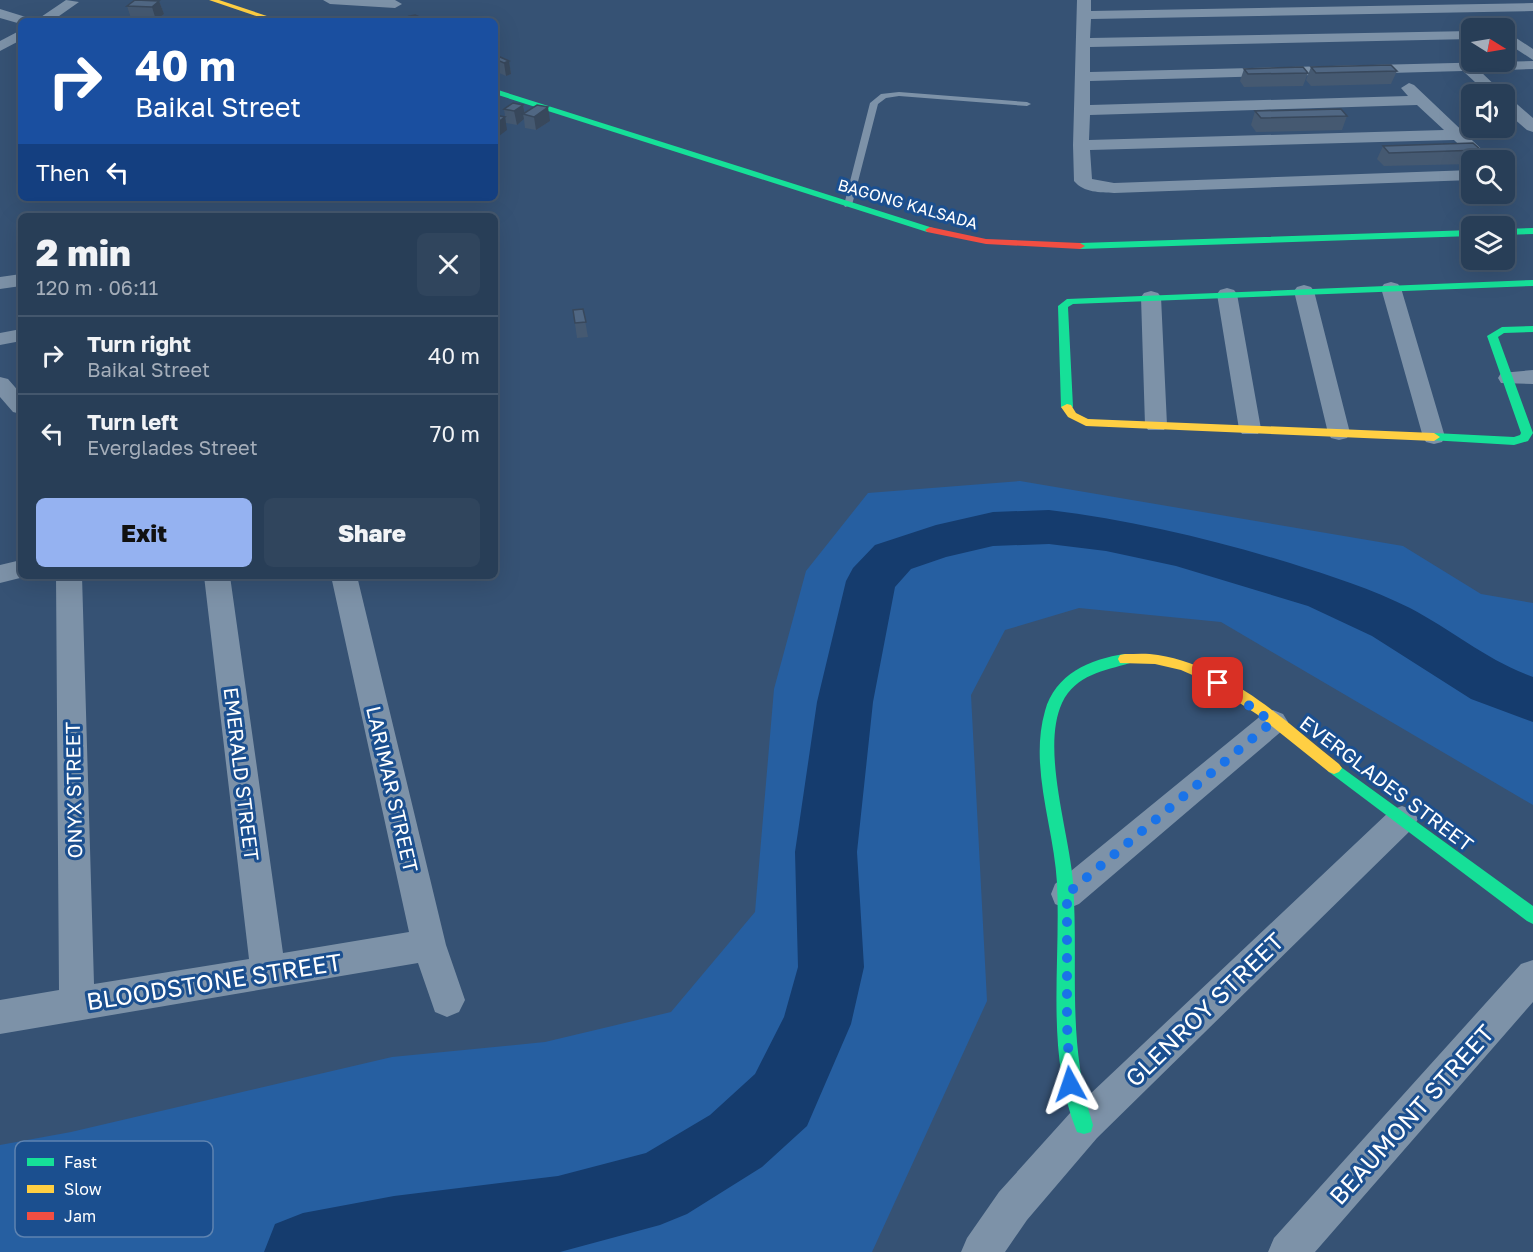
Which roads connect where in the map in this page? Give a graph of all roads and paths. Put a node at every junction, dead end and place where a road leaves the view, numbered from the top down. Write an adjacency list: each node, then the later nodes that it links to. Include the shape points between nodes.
1 (212, 0): 12 (street)
2 (330, 0): 3 (street)
3 (336, 0): 4 (street)
4 (397, 2): 10 (street)
5 (73, 3): 11 (street)
6 (1467, 4): 7 (street); 8 (street); 13 (street)
7 (1084, 7): 20 (street)
8 (1533, 7)
9 (0, 13): 14 (street)
10 (382, 15)
11 (47, 18)
12 (269, 18)
13 (1485, 18)
14 (18, 19)
15 (1515, 34): 16 (street)
16 (1533, 34)
17 (1461, 35): 20 (street)
18 (18, 36): 21 (street)
19 (1515, 42): 22 (street)
20 (1083, 43): 28 (street)
21 (0, 47)
22 (1533, 56)
23 (1533, 64): 24 (street)
24 (1515, 65)
25 (1461, 66): 26 (street)
26 (1389, 69): 28 (street); 31 (street)
27 (1473, 72): 29 (street)
28 (1084, 77): 33 (street)
29 (1486, 84)
30 (498, 92): 40 (street, BAGONG KALSADA)
31 (1421, 100): 33 (street); 36 (street)
32 (1027, 104): 40 (lane, via 884,96 874,103)
33 (1082, 110): 37 (street)
34 (1515, 111): 35 (street)
35 (1533, 127)
36 (1458, 135): 37 (street); 38 (street)
37 (1081, 145): 39 (street, via 1083,181 1098,187)
38 (1474, 150)
39 (1461, 175)
40 (848, 205): 43 (street, BAGONG KALSADA, via 954,237 1005,245 1087,246)
41 (1533, 231): 42 (street)
42 (1515, 232)
43 (1461, 233)
44 (18, 280): 45 (street)
45 (0, 283)
46 (1533, 283): 47 (street)
47 (1391, 288): 48 (street); 59 (street)
48 (1304, 291): 49 (street); 58 (street)
49 (1227, 294): 50 (street); 57 (street)
50 (1151, 297): 56 (street); 56 (street, via 1071,301 1064,306 1067,408 1086,422)
51 (1533, 329): 55 (street, via 1502,330 1492,336)
52 (18, 336): 53 (street)
53 (0, 339)
54 (1533, 377): 55 (street)
55 (1509, 378): 59 (street, via 1527,433 1524,438 1514,441)
56 (1156, 425): 57 (street)
57 (1250, 429): 58 (street)
58 (1340, 433): 59 (street)
59 (1434, 437)
60 (18, 570): 61 (street)
61 (0, 574)
62 (69, 579): 73 (street, ONYX STREET)
63 (217, 579): 70 (street, EMERALD STREET)
64 (345, 579): 69 (street, LARIMAR STREET)
65 (1272, 722): 66 (street, EVERGLADES STREET); 67 (street); 67 (street, EVERGLADES STREET, via 1198,670 1168,660 1129,656 1099,664 1069,681 1052,709 1049,744)
66 (1402, 819): 68 (street, EVERGLADES STREET); 75 (street, GLENROY STREET)
67 (1067, 894): 75 (street, EVERGLADES STREET, via 1068,1067 1073,1101)
68 (1533, 916)
69 (429, 945): 70 (street, BLOODSTONE STREET); 72 (street, LARIMAR STREET)
70 (268, 972): 73 (street, BLOODSTONE STREET)
71 (1533, 976): 77 (street, BEAUMONT STREET)
72 (447, 1000)
73 (77, 1004): 74 (street, BLOODSTONE STREET)
74 (0, 1017)
75 (1084, 1125): 76 (street, GLENROY STREET, via 1013,1206)
76 (993, 1246)
77 (1288, 1252)

